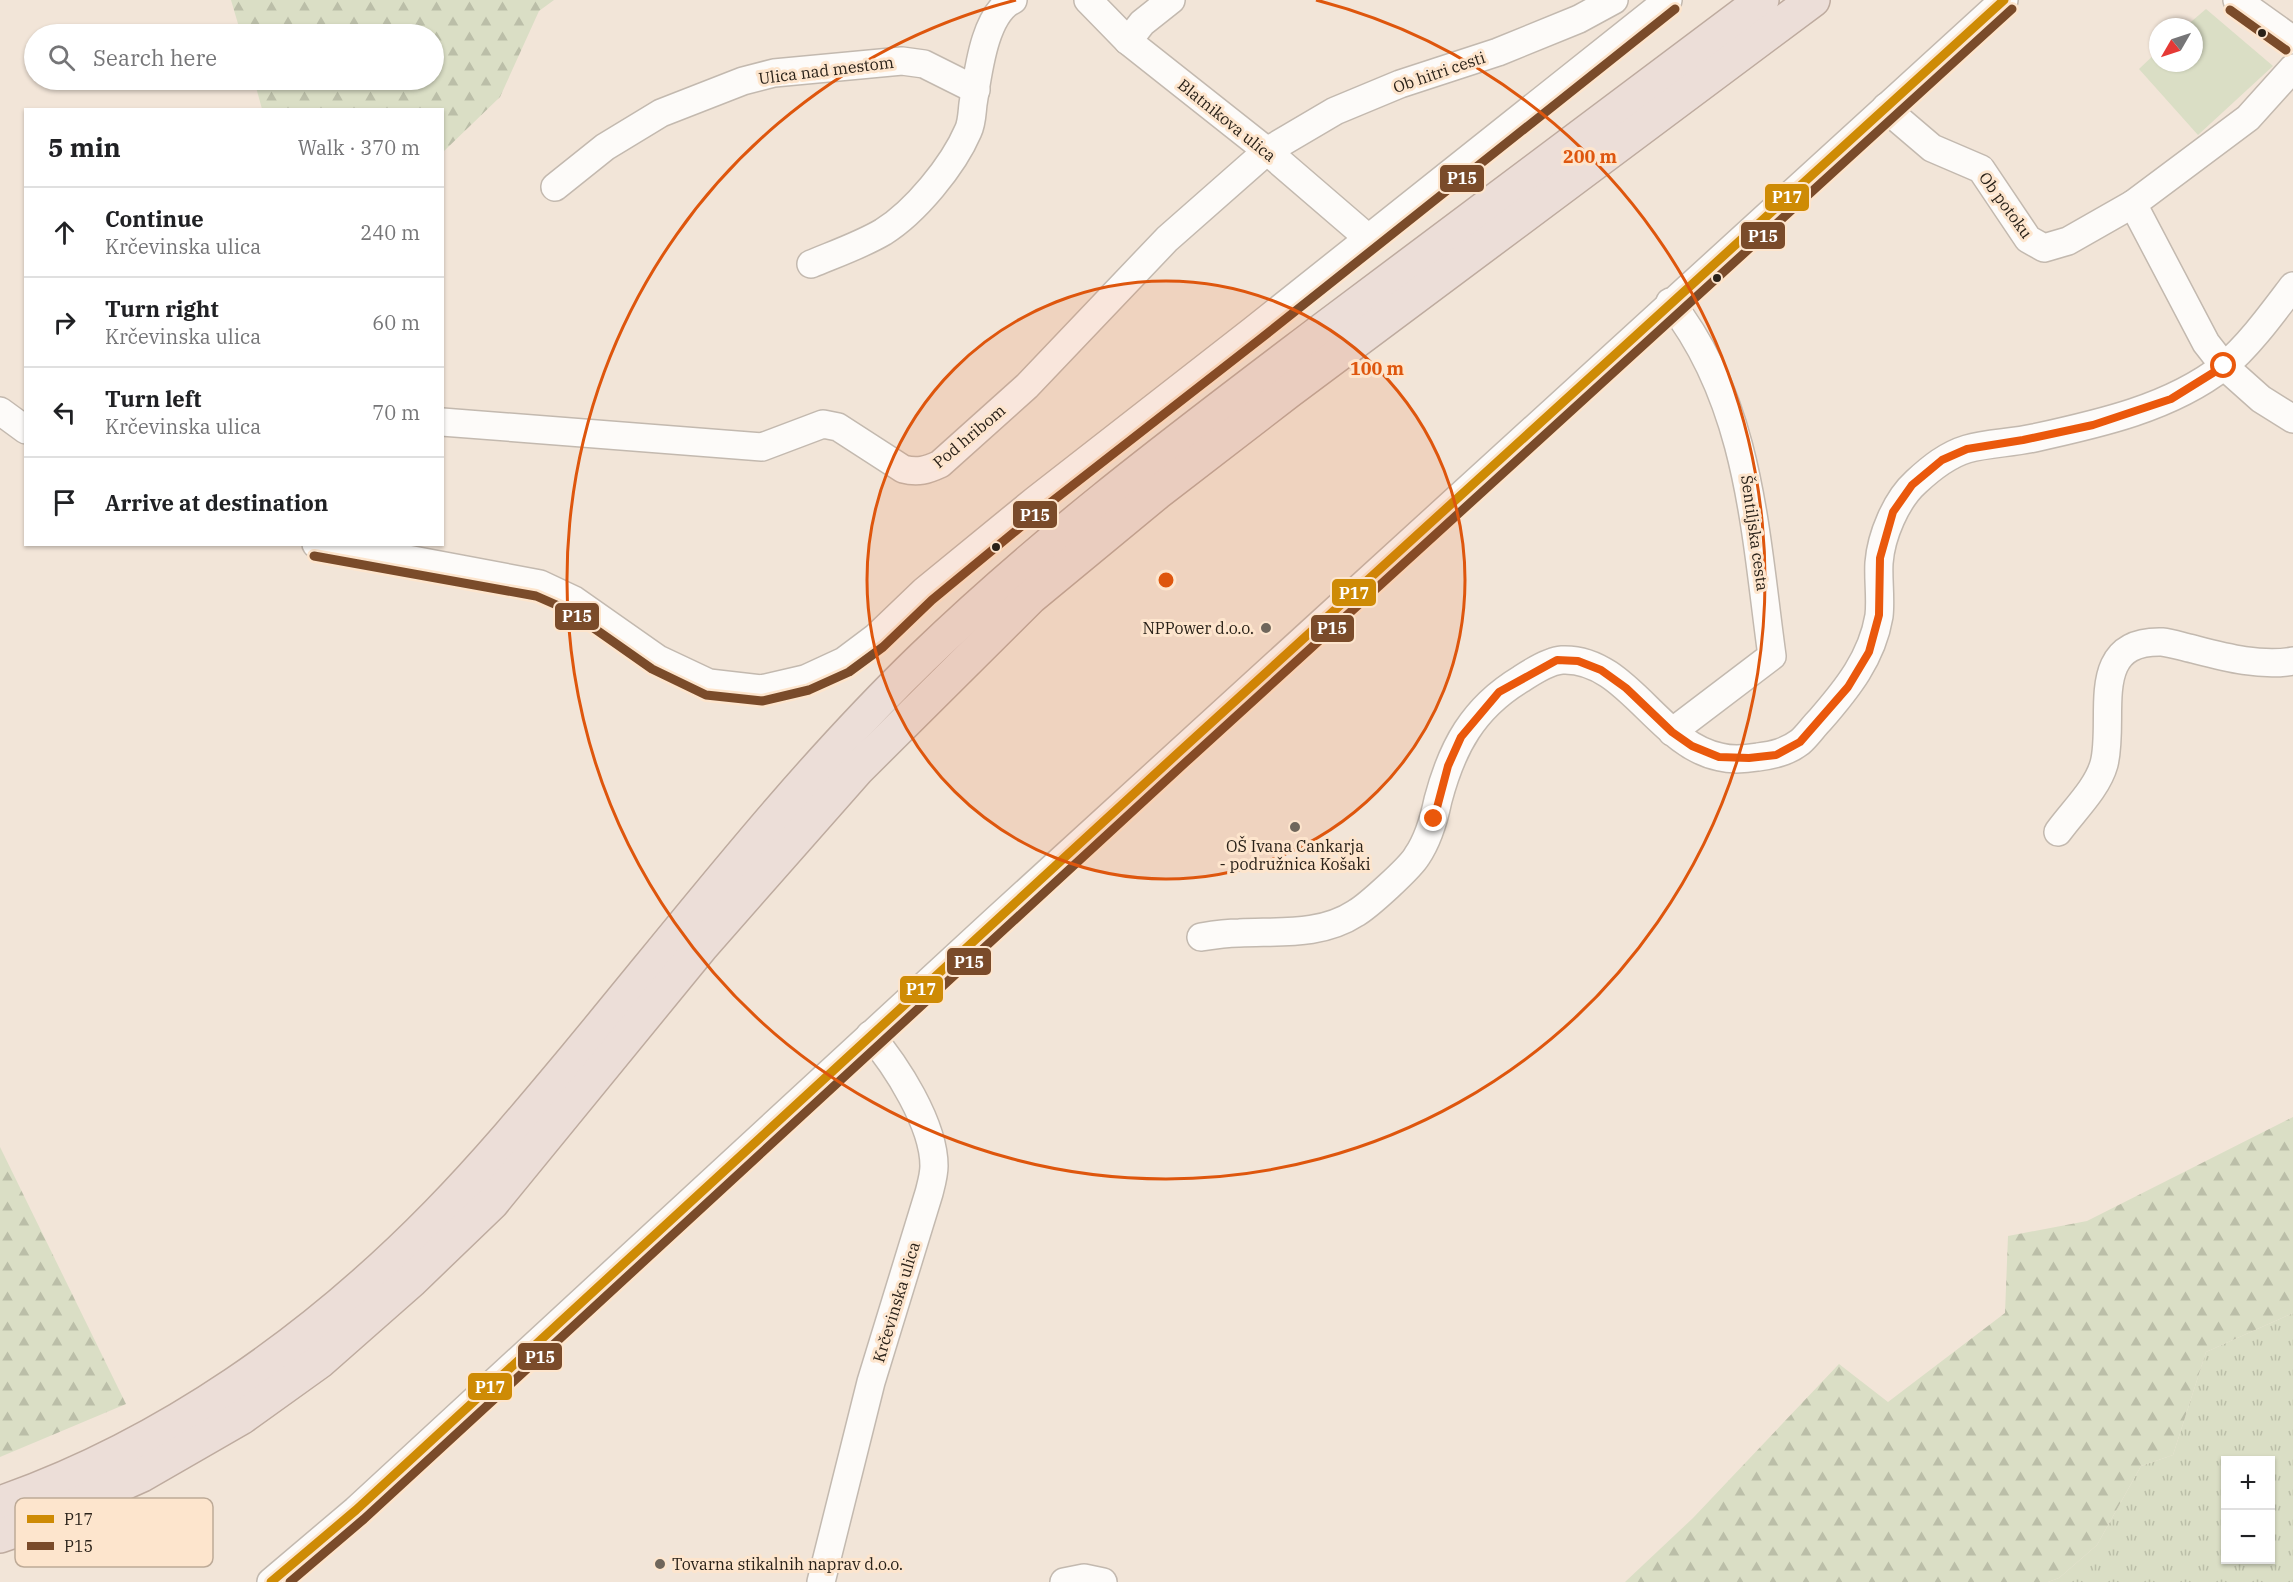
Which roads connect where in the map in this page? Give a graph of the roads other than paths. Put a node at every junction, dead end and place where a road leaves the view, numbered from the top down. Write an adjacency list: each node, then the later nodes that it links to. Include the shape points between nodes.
1 (1013, 0): 13 (street, via 993,18)
2 (1088, 0): 11 (street, Blatnikova ulica)
3 (1172, 0): 11 (street, via 1142,22)
4 (1614, 0): 15 (street, Ob hitri cesti, via 1579,19 1498,52 1400,84 1335,111)
5 (1668, 0): 18 (street)
6 (1762, 0): 34 (highway, via 1139,469 1013,573 920,659 828,754 507,1139 363,1285 291,1344 207,1401 123,1450)
7 (1813, 0): 33 (highway, via 1279,399 1030,597 857,770 702,946 492,1203 411,1281 318,1362 241,1418 142,1475)
8 (2004, 0): 14 (street)
9 (2236, 0): 10 (street)
10 (2293, 40)
11 (1128, 41): 15 (street, Blatnikova ulica)
12 (2293, 68): 17 (street, Ob potoku, via 2248,118)
13 (976, 90): 16 (street, Ulica nad mestom, via 924,64 902,61 774,73 661,113 605,147); 19 (street, via 969,130 946,168 918,202 883,232)
14 (1886, 107): 17 (street, Ob potoku, via 1932,148 1982,169 2028,239 2044,248 2068,241); 21 (street)
15 (1267, 151): 18 (street, Blatnikova ulica); 25 (street, Pod hribom, via 1167,239 1028,386 940,464 929,469 903,469 830,424 762,447)
16 (555, 187)
17 (2133, 204): 22 (street, via 2206,343)
18 (1368, 237): 27 (street, via 1034,501 924,591 876,637 844,660 805,679 761,689 709,683 658,659 574,600 540,584)
19 (812, 264)
20 (2293, 286): 22 (street)
21 (1670, 302): 29 (street, Šentiljska cesta, via 1684,320 1734,423 1744,464 1772,656); 32 (street)
22 (2224, 366): 24 (street, via 2261,399); 29 (street, via 2171,399 2093,425 1967,449 1942,460 1912,485 1893,512 1880,558 1879,615 1869,652 1848,687 1800,742 1776,755 1719,757)
23 (0, 411): 26 (street)
24 (2293, 419)
25 (444, 422)
26 (24, 429)
27 (328, 546)
28 (2293, 661): 30 (street, via 2251,661 2163,642 2140,644 2126,651 2115,663 2108,680 2104,764 2097,780)
29 (1672, 732): 31 (street, via 1601,670 1578,661 1557,660 1499,692 1461,737 1417,857 1358,913 1333,925 1299,932)
30 (2058, 832)
31 (1201, 937)
32 (870, 1035): 37 (street, via 365,1502); 38 (street, Krčevinska ulica, via 883,1049 916,1105 932,1143 934,1167 871,1382)
33 (91, 1498)
34 (0, 1503)
35 (15, 1531): 36 (highway)
36 (0, 1536)
37 (271, 1582)
38 (821, 1582)
39 (1064, 1582): 40 (street, via 1084,1578)
40 (1103, 1582)

